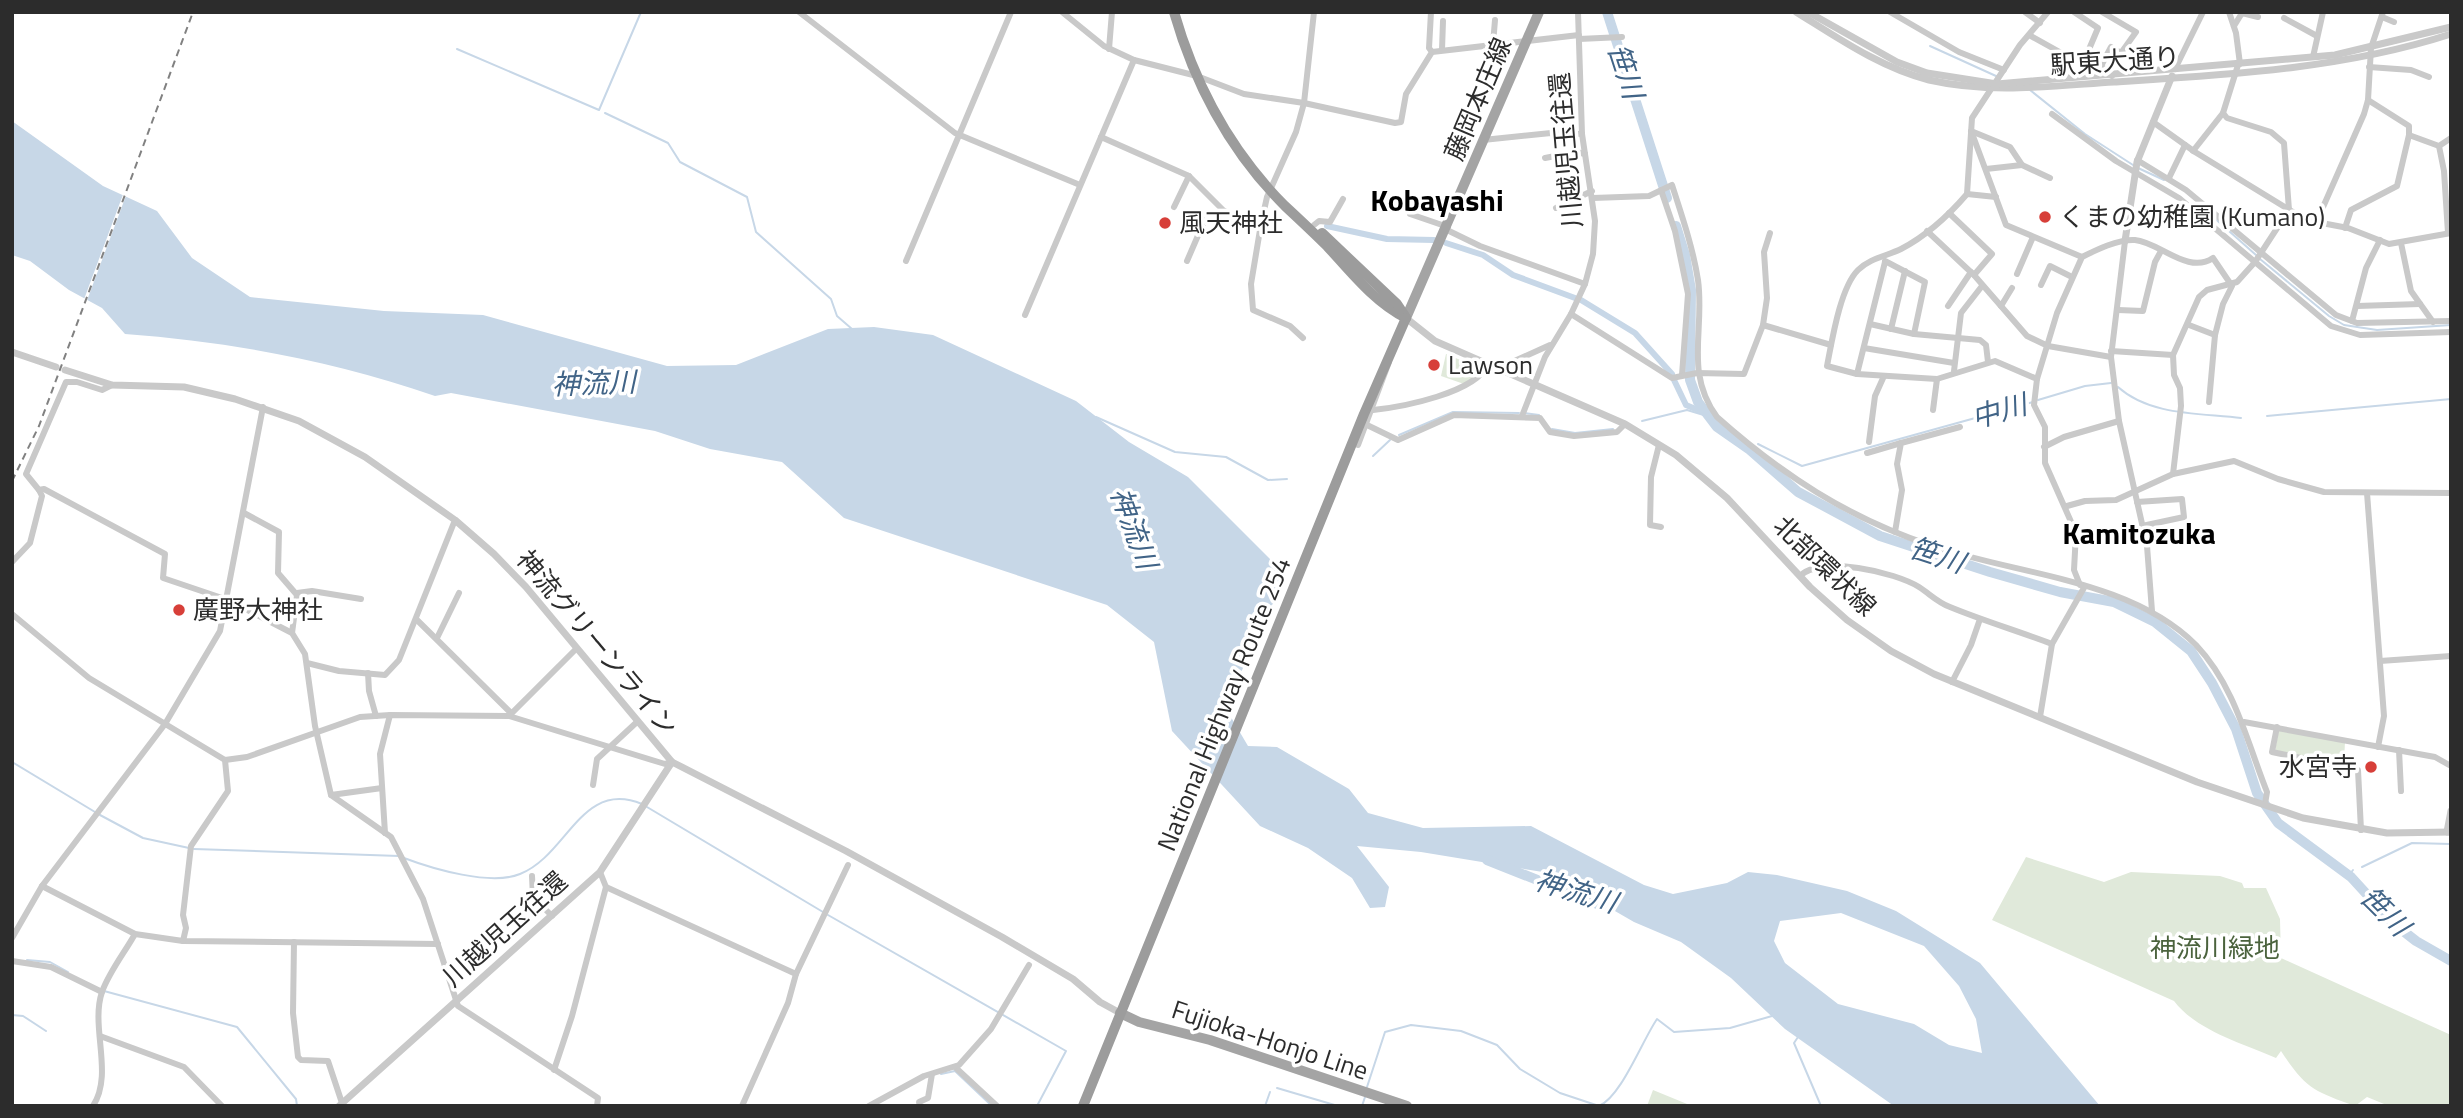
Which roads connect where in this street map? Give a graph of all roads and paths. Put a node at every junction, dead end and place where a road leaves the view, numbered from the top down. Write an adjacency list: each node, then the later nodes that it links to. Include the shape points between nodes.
1 (799, 12): 59 (street)
2 (1011, 12): 59 (street)
3 (1062, 12): 37 (street)
4 (1112, 12): 37 (street)
5 (1174, 12): 47 (highway)
6 (1314, 12): 53 (street)
7 (1431, 12): 39 (street)
8 (1539, 12): 35 (main road, 藤岡本庄線)
9 (1578, 12): 33 (street, 川越児玉往還)
10 (1796, 12): 51 (street, 駅東大通り, via 1895,68 1926,79)
11 (1808, 12): 20 (street, 駅東大通り)
12 (1890, 12): 46 (street, via 1959,52)
13 (2025, 12): 27 (street)
14 (2048, 12): 27 (street)
15 (2074, 12): 31 (street, via 2098,28 2087,54 2074,61)
16 (2102, 12): 48 (street, via 2136,32 2121,53 2111,47 2101,66)
17 (2203, 12): 45 (street)
18 (2229, 12): 28 (street)
19 (2323, 12): 32 (street)
20 (1819, 15): 51 (street, 駅東大通り, via 1897,62)
21 (2382, 15): 26 (street); 40 (street)
22 (2258, 18): 28 (street, via 2242,13)
23 (2284, 18): 32 (street)
24 (1495, 20): 36 (street)
25 (1443, 21): 38 (street)
26 (2394, 22)
27 (2040, 23): 31 (street)
28 (2234, 26): 43 (street)
29 (2451, 27): 40 (street, 駅東大通り)
30 (2451, 34): 40 (street, 駅東大通り)
31 (2029, 35): 46 (street)
32 (2317, 36): 41 (street)
33 (1579, 37): 34 (street); 35 (street); 58 (street, 川越児玉往還)
34 (1622, 37)
35 (1525, 40): 36 (street); 63 (main road, 藤岡本庄線)
36 (1493, 44): 38 (street)
37 (1109, 49): 42 (street)
38 (1442, 50): 39 (street)
39 (1432, 52): 53 (street, via 1406,93 1401,122)
40 (2371, 52): 41 (street, 駅東大通り); 43 (street, 駅東大通り); 44 (street)
41 (2313, 57): 43 (street, 駅東大通り)
42 (1134, 60): 47 (street); 61 (street)
43 (2238, 67): 45 (street, 駅東大通り); 50 (street, 駅東大通り); 54 (street)
44 (2369, 67): 49 (street); 52 (street)
45 (2175, 69): 48 (street, 駅東大通り); 50 (street)
46 (2004, 70): 51 (street)
47 (1197, 76): 53 (street, via 1244,94); 76 (highway, via 1225,130)
48 (2112, 76): 51 (street, 駅東大通り)
49 (2429, 77)
50 (2171, 79): 51 (street, 駅東大通り); 56 (street)
51 (1991, 86): 57 (street, via 1972,118)
52 (2368, 100): 60 (street, via 2409,126); 89 (street)
53 (1304, 103): 76 (street)
54 (2223, 113): 66 (street); 84 (street, via 2272,132 2284,143)
55 (2052, 114): 69 (street, via 2116,161)
56 (2154, 122): 64 (street); 69 (street)
57 (1971, 131): 70 (street, via 2010,147); 71 (street); 78 (street)
58 (1583, 134): 63 (street); 67 (street, 川越児玉往還)
59 (960, 135): 75 (street); 104 (street)
60 (2409, 135): 65 (street); 92 (street, via 2397,186 2351,210)
61 (1101, 137): 72 (street); 75 (street)
62 (2451, 138): 65 (street)
63 (1483, 140): 91 (main road, 藤岡本庄線)
64 (2185, 145): 66 (street); 74 (street)
65 (2438, 146): 95 (street)
66 (2193, 151): 84 (street)
67 (1585, 154): 68 (street); 79 (street, 川越児玉往還)
68 (1545, 158)
69 (2136, 164): 74 (street); 98 (street); 106 (street)
70 (2022, 165): 71 (street); 73 (street)
71 (1986, 169): 80 (street)
72 (1189, 176): 82 (street); 85 (street)
73 (2050, 178)
74 (2169, 178): 101 (street)
75 (1080, 185): 122 (street)
76 (1271, 190): 88 (street); 90 (highway); 123 (highway, via 1384,304)
77 (1661, 190): 79 (street, via 1649,195); 152 (street, via 1671,186 1698,282); 154 (street, via 1688,294)
78 (1967, 194): 80 (street); 86 (street)
79 (1592, 195): 83 (street); 111 (street, 川越児玉往還, via 1595,235)
80 (1996, 197): 96 (street, via 2006,225)
81 (1343, 199): 90 (street, via 1330,222)
82 (1174, 207)
83 (1556, 208)
84 (2289, 210): 89 (street); 101 (street)
85 (1224, 211): 88 (street); 105 (street, via 1206,217)
86 (1949, 213): 93 (street); 108 (street, via 1992,254)
87 (1410, 214): 91 (street)
88 (1261, 223): 135 (street, via 1251,284 1253,310 1290,326)
89 (2316, 223): 92 (street)
90 (1314, 225): 123 (highway)
91 (1447, 228): 111 (street, via 1480,246); 123 (main road, 藤岡本庄線)
92 (2345, 228): 97 (street)
93 (1927, 232): 103 (street); 108 (street)
94 (1770, 233): 128 (street, via 1764,252 1768,298)
95 (2449, 233): 99 (street)
96 (2033, 237): 102 (street); 109 (street)
97 (2380, 240): 99 (street); 119 (street, via 2366,268)
98 (2125, 241): 100 (street, via 2136,240); 102 (street); 120 (street)
99 (2401, 243): 116 (street, via 2411,290)
100 (2161, 251): 114 (street, via 2196,262 2213,258); 120 (street, via 2143,311)
101 (2262, 251): 106 (street); 124 (street, via 2336,315)
102 (2082, 257): 110 (street)
103 (1884, 259): 107 (street); 127 (street); 138 (street, via 1859,269 1852,278)
104 (906, 261)
105 (1187, 261)
106 (2255, 262): 114 (street); 132 (street, via 2322,320 2346,332 2379,336)
107 (1905, 271): 130 (street); 133 (street, via 1925,282)
108 (1972, 274): 113 (street); 117 (street)
109 (2017, 274)
110 (2072, 277): 112 (street, via 2050,266); 139 (street)
111 (1585, 284): 121 (street, 川越児玉往還)
112 (2041, 285)
113 (1982, 286): 118 (street); 136 (street, via 1961,313)
114 (2232, 286): 129 (street, via 2203,292); 134 (street)
115 (2012, 288): 118 (street)
116 (2420, 303): 119 (street); 126 (street)
117 (1948, 306)
118 (2001, 306): 139 (street, via 2027,336)
119 (2357, 306): 124 (street)
120 (2118, 310): 142 (street)
121 (1571, 314): 137 (street, 川越児玉往還); 154 (street, via 1672,378)
122 (1025, 315)
123 (1406, 318): 144 (highway, National Highway Route 254); 147 (street, 北部環状線, via 1435,341)
124 (2352, 321): 126 (street)
125 (2451, 321): 126 (street)
126 (2434, 322): 132 (street)
127 (1870, 324): 130 (street); 140 (street)
128 (1763, 325): 138 (street); 152 (street, via 1744,374)
129 (2189, 326): 134 (street); 143 (street)
130 (1891, 328): 133 (street)
131 (2451, 332): 132 (street)
132 (2437, 333)
133 (1914, 334): 136 (street)
134 (2215, 335): 160 (street)
135 (1303, 338)
136 (1957, 338): 145 (street, via 1980,340 1986,345); 146 (street)
137 (1552, 345): 150 (street); 158 (street, 川越児玉往還)
138 (1831, 345): 153 (street, via 1828,366)
139 (2048, 346): 142 (street); 157 (street)
140 (1864, 348): 146 (street); 153 (street)
141 (12, 352): 148 (street)
142 (2111, 354): 143 (street); 165 (street)
143 (2173, 355): 175 (street, via 2181,406)
144 (1387, 357): 162 (street, via 1390,367); 247 (highway, National Highway Route 254)
145 (1988, 362): 151 (street); 157 (street, via 2004,363)
146 (1954, 363): 151 (street)
147 (1488, 364): 150 (street, 北部環状線); 162 (street, via 1478,377 1453,392)
148 (56, 367)
149 (65, 370): 159 (street, 神流グリーンライン)
150 (1502, 370): 158 (street, 北部環状線)
151 (1954, 371): 156 (street)
152 (1696, 373): 154 (street); 186 (street, via 1708,405 1727,426 1812,492)
153 (1857, 374): 155 (street)
154 (1684, 375)
155 (1884, 376): 156 (street); 169 (street, via 1875,396)
156 (1937, 379): 163 (street)
157 (2037, 379): 173 (street, via 2034,405 2045,428)
158 (1533, 383): 164 (street, 川越児玉往還); 166 (street, 北部環状線)
159 (112, 385): 161 (street, 神流グリーンライン, via 184,387); 176 (street, via 103,390 66,382 26,474)
160 (2209, 402)
161 (263, 407): 182 (street); 183 (street, 神流グリーンライン, via 365,457)
162 (1373, 410): 167 (street)
163 (1933, 410)
164 (1522, 416): 166 (street, via 1540,418 1550,432 1574,436 1617,432); 167 (street, via 1454,415 1398,440)
165 (2119, 421): 173 (street); 177 (street)
166 (1625, 424): 172 (street, 北部環状線)
167 (1367, 425): 171 (street)
168 (1960, 427): 170 (street)
169 (1868, 442)
170 (1901, 443): 174 (street); 186 (street, via 1897,464 1902,490)
171 (1358, 445)
172 (1659, 445): 185 (street, via 1651,477 1650,525); 188 (street, 北部環状線, via 1727,498)
173 (2044, 447): 181 (street, via 2045,463)
174 (1867, 453)
175 (2173, 474): 177 (street); 178 (street, via 2234,461 2324,492)
176 (39, 490): 187 (street, via 42,496 30,543); 193 (street, via 61,497 165,554 163,578)
177 (2135, 493): 180 (street); 181 (street, via 2112,501 2085,500)
178 (2367, 493): 179 (street); 203 (street)
179 (2451, 493)
180 (2137, 502): 184 (street); 184 (street, via 2182,499 2184,517)
181 (2067, 506): 189 (street, via 2077,538 2073,566)
182 (244, 513): 190 (street, via 279,532 278,573); 193 (street)
183 (455, 520): 196 (street); 201 (street, 神流グリーンライン, via 526,587)
184 (2142, 526): 194 (street)
185 (1661, 527)
186 (1895, 532): 189 (street, via 1963,556)
187 (12, 562)
188 (1800, 576): 197 (street, via 1824,566 1873,571 1918,586 1944,605); 206 (street, 北部環状線, via 1867,636)
189 (2083, 587): 194 (street); 200 (street)
190 (297, 593): 192 (street); 198 (street)
191 (459, 593): 199 (street)
192 (360, 599)
193 (228, 600): 198 (street); 213 (street, via 220,631)
194 (2152, 611): 212 (street, via 2201,652)
195 (12, 614): 213 (street, via 89,678)
196 (416, 619): 199 (street); 205 (street, via 400,660 385,675)
197 (1980, 619): 200 (street); 206 (street)
198 (292, 633): 204 (street)
199 (437, 638): 208 (street)
200 (2052, 644): 210 (street)
201 (576, 649): 208 (street); 211 (street, 神流グリーンライン)
202 (2451, 656): 203 (street)
203 (2380, 662): 217 (street, via 2384,716)
204 (307, 663): 205 (street); 215 (street)
205 (368, 673): 209 (street)
206 (1952, 682): 210 (street, 北部環状線)
207 (390, 715): 208 (street); 209 (street); 223 (street, via 380,754)
208 (510, 715): 216 (street)
209 (376, 716): 215 (street)
210 (2040, 717): 226 (street, 北部環状線, via 2244,797)
211 (638, 722): 216 (street); 220 (street, 神流グリーンライン)
212 (2244, 722): 214 (street); 226 (street)
213 (165, 724): 219 (street); 234 (street)
214 (2277, 727): 217 (street); 228 (street, via 2272,752 2358,770)
215 (317, 733): 219 (street); 225 (street)
216 (609, 746): 220 (street, via 665,764); 222 (street, via 597,759)
217 (2378, 747): 218 (street)
218 (2399, 750): 221 (street, via 2435,757); 224 (street)
219 (225, 760): 239 (street, via 228,791 191,846)
220 (672, 762): 232 (street, 川越児玉往還); 247 (street, 神流グリーンライン, via 846,851 1073,979 1100,1002)
221 (2451, 766)
222 (593, 785)
223 (382, 788): 225 (street); 230 (street)
224 (2401, 791)
225 (331, 795): 230 (street)
226 (2266, 800): 228 (street, via 2302,818)
227 (2451, 811): 229 (street)
228 (2361, 830): 229 (street)
229 (2449, 832)
230 (385, 834): 241 (street, via 391,836 423,899)
231 (848, 865): 244 (street)
232 (600, 872): 235 (street); 236 (street, 川越児玉往還)
233 (533, 876): 236 (street, via 533,897)
234 (42, 886): 237 (street); 238 (street)
235 (606, 887): 244 (street); 250 (street)
236 (552, 916): 246 (street, 川越児玉往還)
237 (135, 934): 239 (street); 245 (street)
238 (12, 938)
239 (183, 941): 240 (street)
240 (294, 942): 241 (street); 252 (street, via 298,1056 328,1062)
241 (438, 944): 246 (street)
242 (12, 961): 245 (street, via 51,967)
243 (1029, 965): 249 (street, via 991,1029)
244 (796, 974): 256 (street, via 788,1003)
245 (102, 992): 248 (street)
246 (455, 1001): 250 (street); 252 (street, 川越児玉往還)
247 (1122, 1009): 260 (highway, National Highway Route 254); 261 (main road, Fujioka-Honjo Line, via 1139,1022 1200,1037)
248 (100, 1036): 253 (street, via 99,1097); 254 (street, via 184,1068)
249 (956, 1068): 251 (street); 259 (street)
250 (554, 1070): 255 (street, via 598,1098)
251 (932, 1074): 257 (street); 258 (street, via 928,1098)
252 (341, 1104)
253 (93, 1106)
254 (222, 1106)
255 (597, 1106)
256 (742, 1106)
257 (869, 1106)
258 (919, 1106)
259 (997, 1106)
260 (1083, 1106)
261 (1407, 1106)

